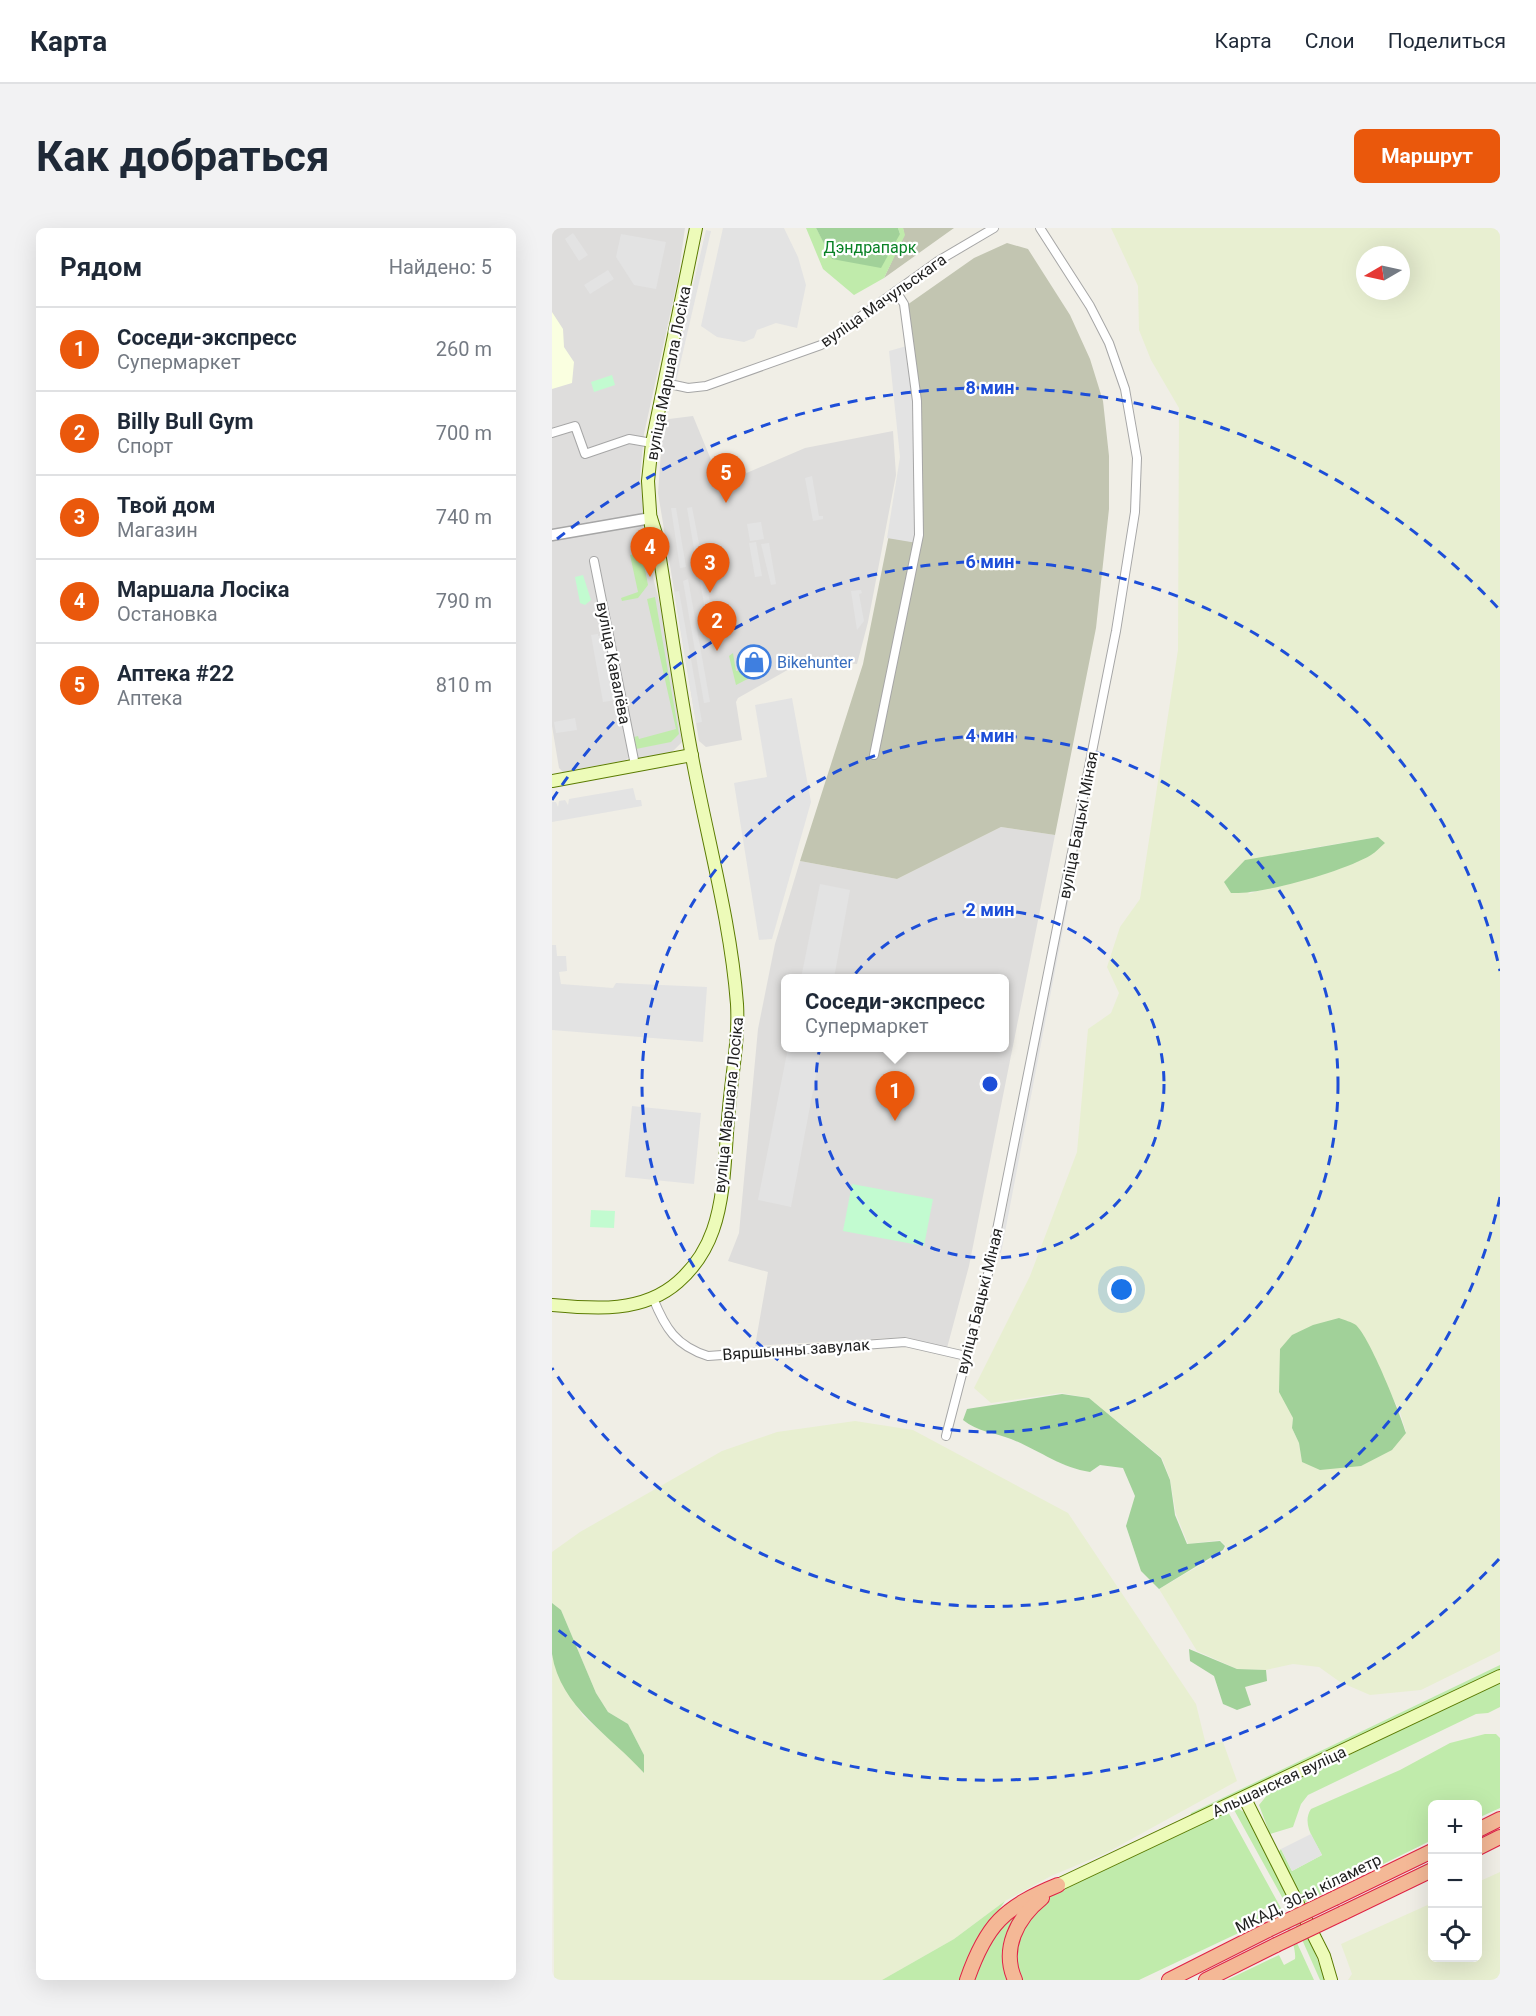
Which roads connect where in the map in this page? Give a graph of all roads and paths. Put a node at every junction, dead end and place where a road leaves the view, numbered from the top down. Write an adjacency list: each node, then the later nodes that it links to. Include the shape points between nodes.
1 (696, 228): 5 (main road, вуліца Маршала Лосіка)
2 (994, 228): 4 (street, вуліца Мачульскага, via 971,239)
3 (1040, 228): 17 (street, вуліца Бацькі Міная, via 1109,343 1133,429 1137,458 1135,512 1058,932 989,1270)
4 (896, 291): 5 (street, вуліца Мачульскага, via 821,345 706,386 688,388); 12 (street, via 904,304 917,400 919,535)
5 (665, 383): 7 (main road, вуліца Маршала Лосіка)
6 (552, 433): 7 (street, via 575,426 585,454 629,439)
7 (652, 443): 8 (main road, вуліца Маршала Лосіка, via 648,481)
8 (651, 518): 9 (street); 11 (main road, вуліца Маршала Лосіка)
9 (552, 535)
10 (594, 561): 13 (street, вуліца Кавалёва)
11 (692, 755): 13 (main road); 15 (main road, вуліца Маршала Лосіка, via 727,934 737,1006 736,1027 714,1227 687,1273)
12 (874, 755)
13 (635, 765): 14 (main road)
14 (552, 781)
15 (653, 1298): 16 (main road, вуліца Маршала Лосіка, via 614,1307); 17 (street, Вяршынны завулак, via 674,1337 689,1350 708,1356 905,1342)
16 (552, 1305)
17 (966, 1356): 18 (street, вуліца Бацькі Міная)
18 (946, 1436)
19 (1500, 1676): 20 (main road, Альшанская вуліца)
20 (1245, 1799): 27 (main road, Альшанская вуліца); 33 (main road, via 1324,1956)
21 (1500, 1819): 22 (highway)
22 (1482, 1828)
23 (1500, 1838): 24 (highway)
24 (1482, 1846)
25 (1428, 1853): 31 (highway, МКАД, 30-ы кіламетр, bridge)
26 (1428, 1872): 28 (highway, МКАД, 30-ы кіламетр, bridge)
27 (1058, 1885): 29 (highway, via 1012,1906 997,1919); 30 (highway, via 1028,1909 1016,1929 1010,1947)
28 (1219, 1976): 32 (highway, МКАД, 30-ы кіламетр)
29 (967, 1980)
30 (1015, 1980)
31 (1169, 1980)
32 (1206, 1980)
33 (1331, 1980)

